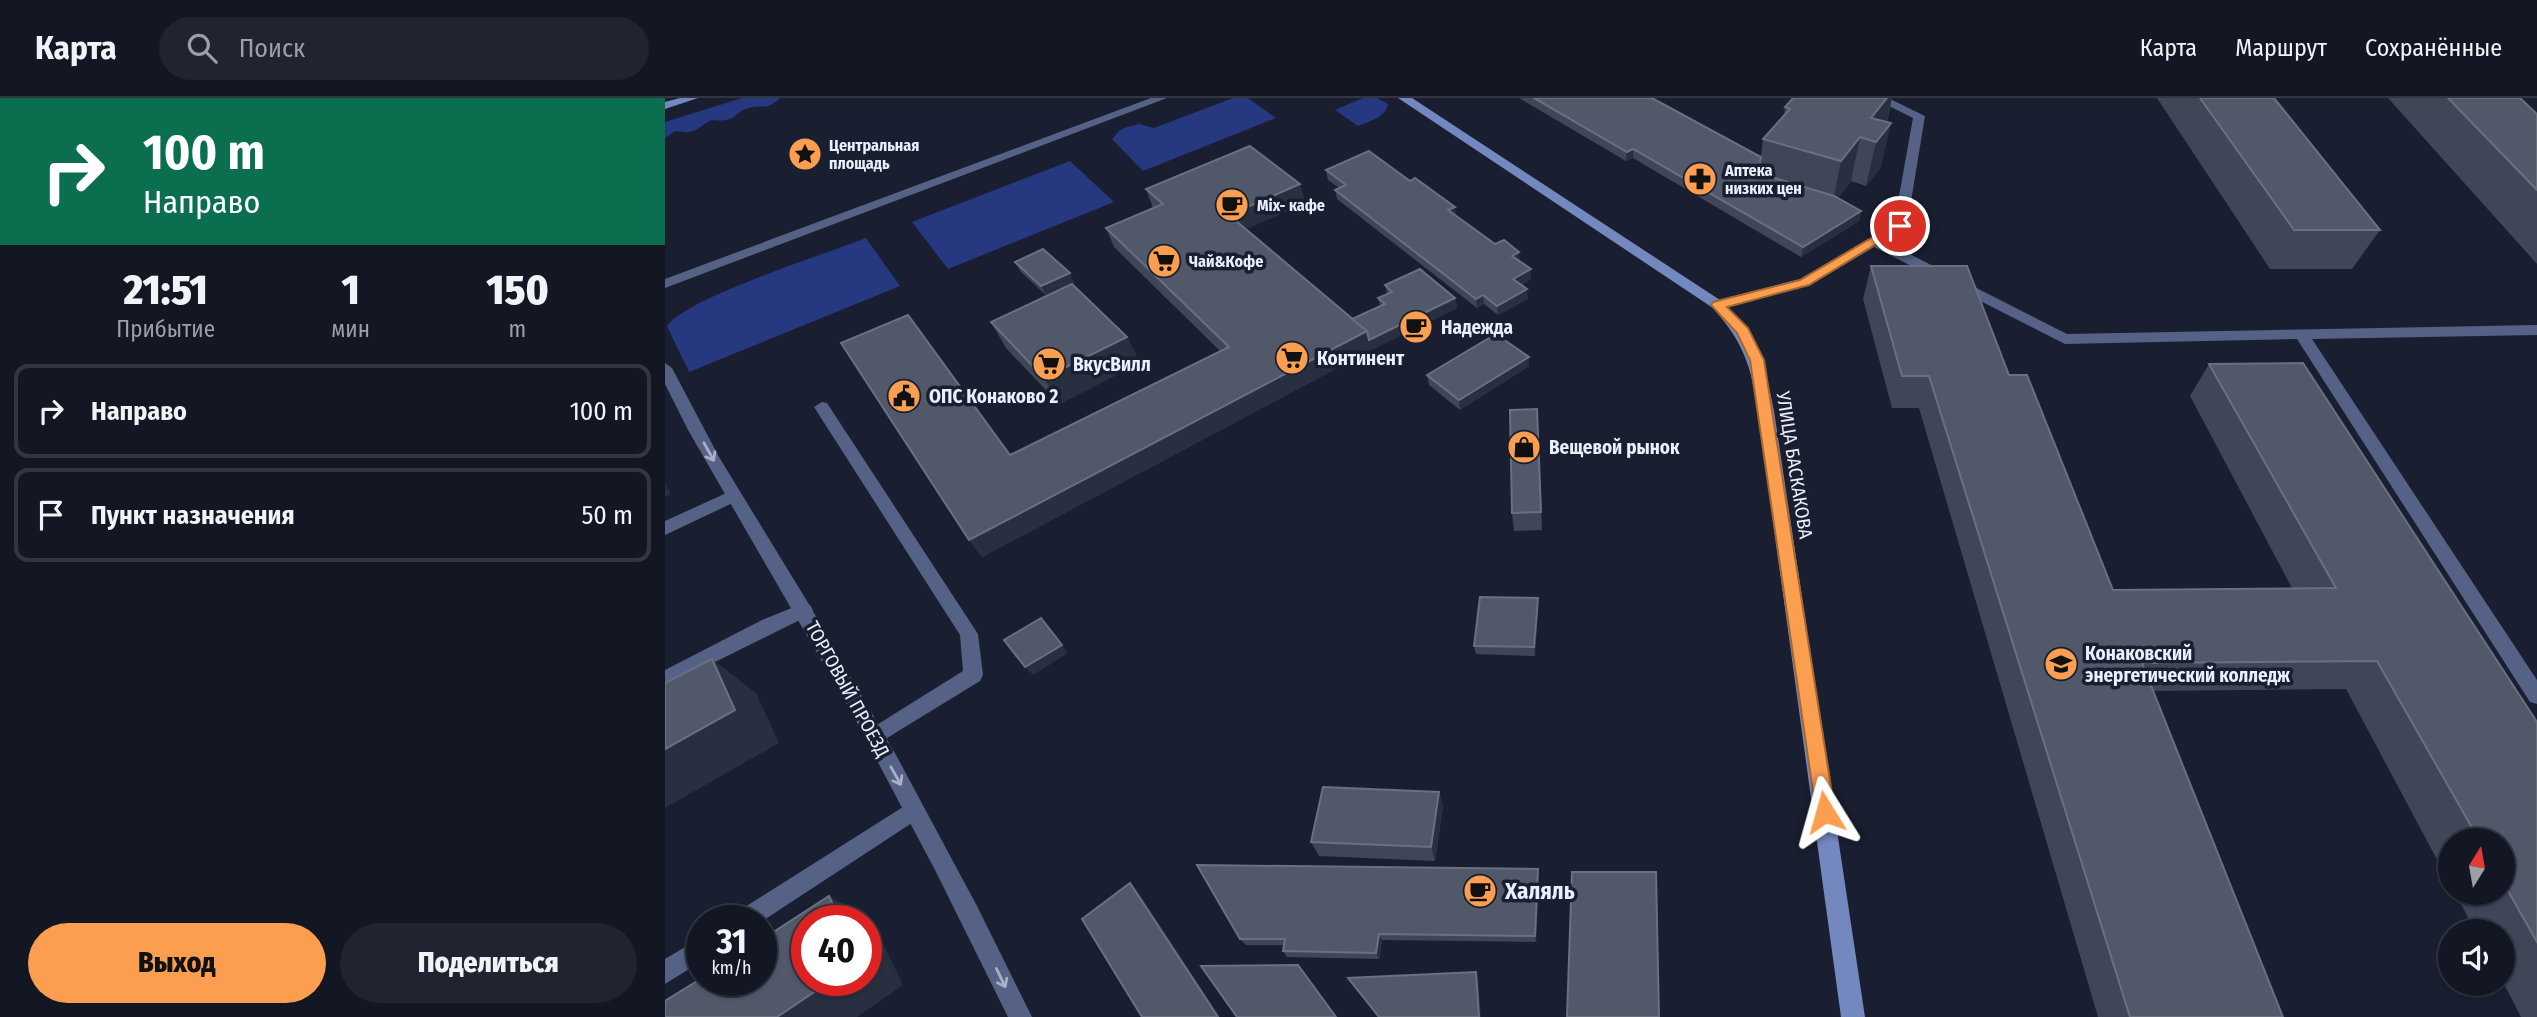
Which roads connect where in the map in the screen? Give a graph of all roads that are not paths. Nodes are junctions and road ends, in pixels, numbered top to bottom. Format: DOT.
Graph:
graph roads {
  1 [pos="692,98"];
  2 [pos="1161,98"];
  3 [pos="1404,98"];
  4 [pos="1879,98"];
  5 [pos="665,106"];
  6 [pos="1875,242"];
  7 [pos="665,284"];
  8 [pos="1718,305"];
  9 [pos="2537,330"];
  10 [pos="2301,334"];
  11 [pos="665,368"];
  12 [pos="822,407"];
  13 [pos="733,496"];
  14 [pos="665,528"];
  15 [pos="804,610"];
  16 [pos="665,679"];
  17 [pos="2537,696"];
  18 [pos="874,737"];
  19 [pos="914,810"];
  20 [pos="768,905"];
  21 [pos="686,958"];
  22 [pos="665,972"];
  23 [pos="1020,1017"];
  24 [pos="1853,1017"];
  1 -- 5 [label="street"];
  2 -- 7 [label="street"];
  3 -- 8 [label="street, УЛИЦА БАСКАКОВА"];
  4 -- 6 [label="street"];
  6 -- 8 [label="street"];
  6 -- 10 [label="street"];
  8 -- 24 [label="street, УЛИЦА БАСКАКОВА"];
  9 -- 10 [label="street"];
  10 -- 17 [label="street"];
  11 -- 13 [label="street, ТОРГОВЫЙ ПРОЕЗД, one-way"];
  12 -- 18 [label="street"];
  13 -- 14 [label="street"];
  13 -- 15 [label="street, ТОРГОВЫЙ ПРОЕЗД"];
  15 -- 16 [label="street"];
  15 -- 18 [label="street, ТОРГОВЫЙ ПРОЕЗД"];
  18 -- 19 [label="street, ТОРГОВЫЙ ПРОЕЗД, one-way"];
  19 -- 20 [label="street"];
  19 -- 23 [label="street, ТОРГОВЫЙ ПРОЕЗД, one-way"];
  21 -- 22 [label="street"];
}
